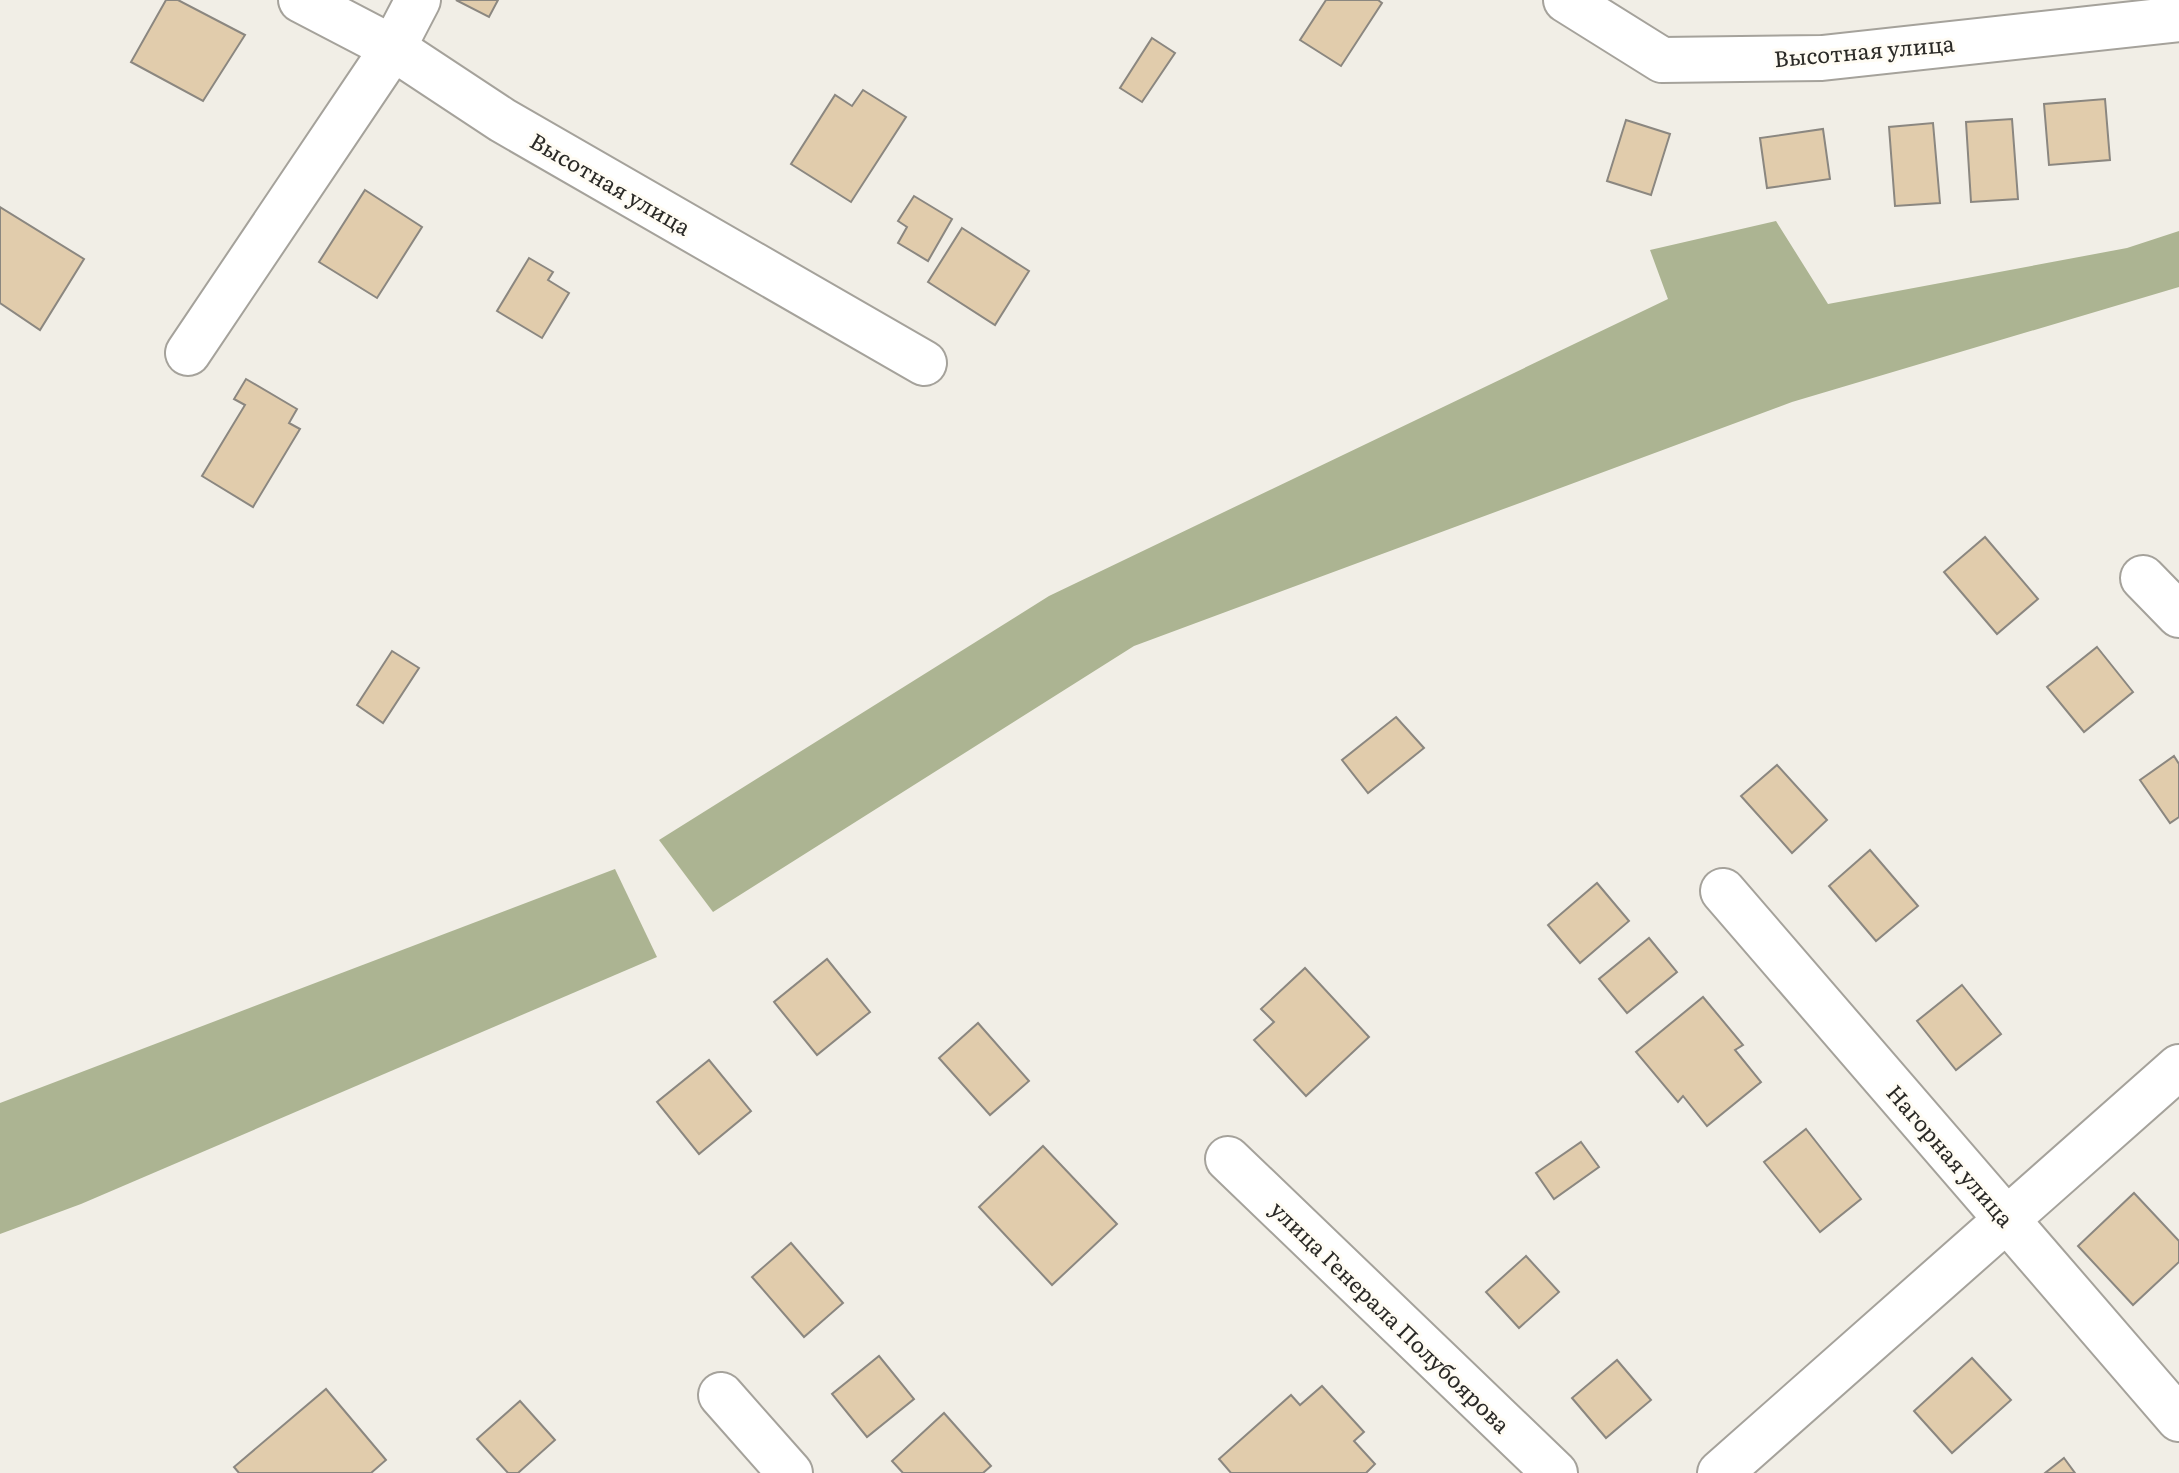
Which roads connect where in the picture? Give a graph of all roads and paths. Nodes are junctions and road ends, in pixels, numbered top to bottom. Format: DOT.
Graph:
graph roads {
  1 [pos="301,0"];
  2 [pos="418,0"];
  3 [pos="1566,0"];
  4 [pos="2179,19"];
  5 [pos="393,48"];
  6 [pos="188,353"];
  7 [pos="924,363"];
  8 [pos="2143,578"];
  9 [pos="2179,615"];
  10 [pos="1723,891"];
  11 [pos="2179,1067"];
  12 [pos="1228,1159"];
  13 [pos="2007,1219"];
  14 [pos="721,1395"];
  15 [pos="2179,1419"];
  16 [pos="790,1473"];
  17 [pos="1555,1473"];
  18 [pos="1720,1473"];
  1 -- 5 [label="street, Высотная улица"];
  2 -- 5 [label="street"];
  3 -- 4 [label="street, Высотная улица"];
  5 -- 6 [label="street"];
  5 -- 7 [label="street, Высотная улица"];
  8 -- 9 [label="street"];
  10 -- 13 [label="street, Нагорная улица"];
  11 -- 13 [label="street"];
  12 -- 17 [label="street, улица Генерала Полубоярова"];
  13 -- 15 [label="street, Нагорная улица"];
  13 -- 18 [label="street"];
  14 -- 16 [label="street"];
}
